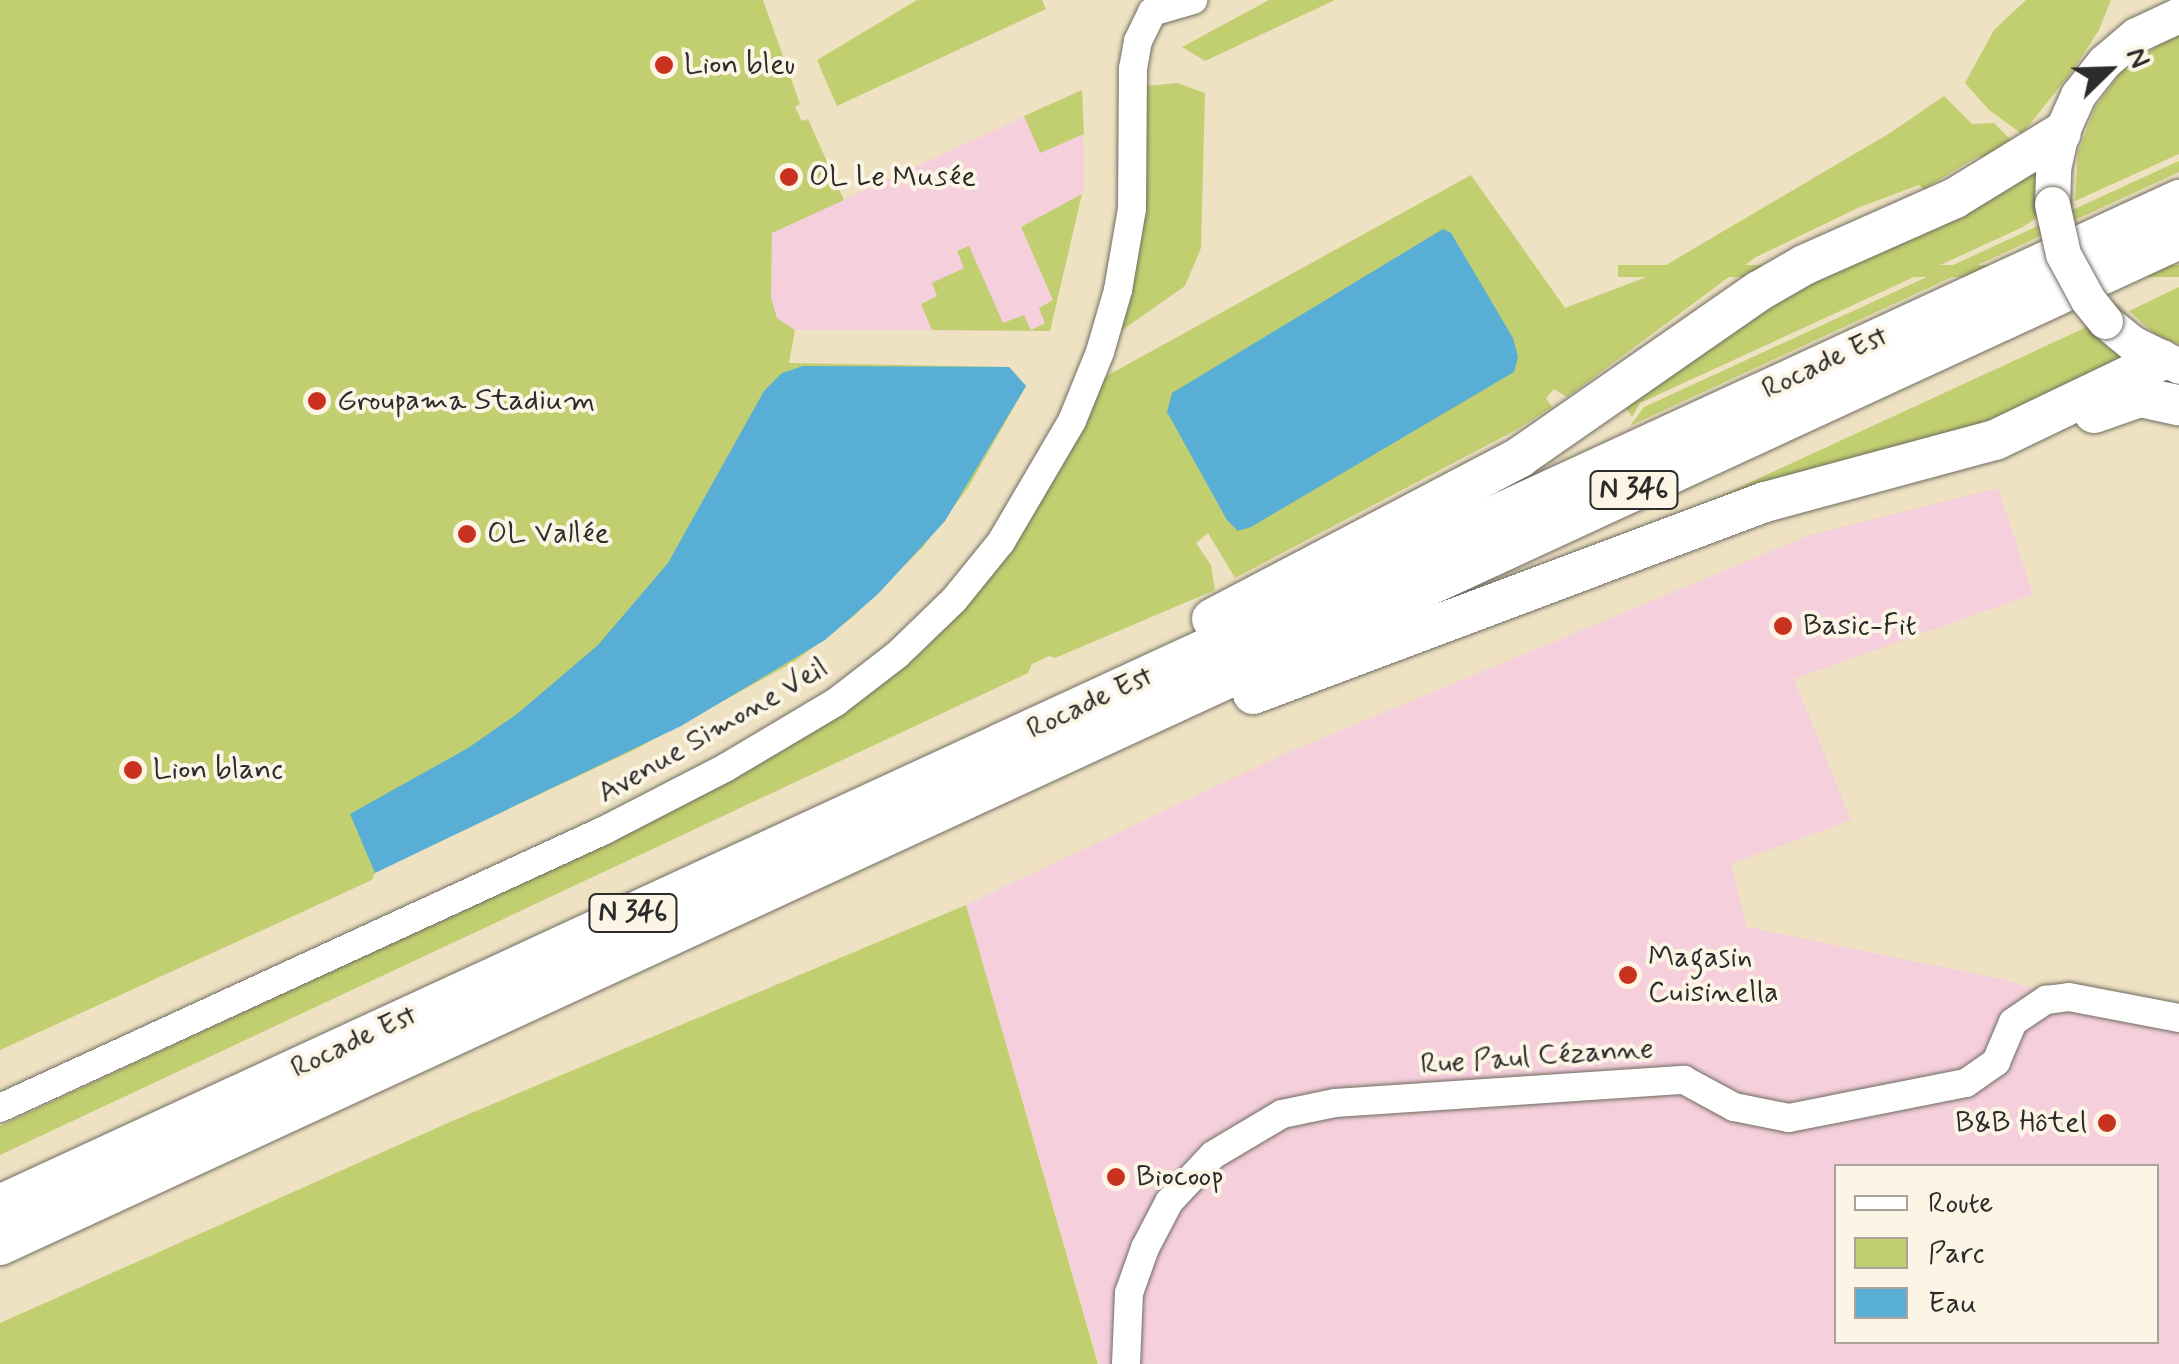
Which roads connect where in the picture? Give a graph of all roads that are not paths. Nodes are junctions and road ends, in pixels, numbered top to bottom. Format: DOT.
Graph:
graph roads {
  1 [pos="1193,0"];
  2 [pos="1148,6"];
  3 [pos="2176,11"];
  4 [pos="2061,133"];
  5 [pos="2179,200"];
  6 [pos="2179,239"];
  7 [pos="2175,373"];
  8 [pos="1133,682"];
  9 [pos="1089,742"];
  10 [pos="2179,1018"];
  11 [pos="0,1108"];
  12 [pos="0,1206"];
  13 [pos="0,1245"];
  14 [pos="1126,1364"];
  1 -- 2 [label="street"];
  2 -- 11 [label="street, Avenue Simone Veil"];
  3 -- 4 [label="main road"];
  4 -- 7 [label="main road, bridge"];
  4 -- 8 [label="highway"];
  5 -- 8 [label="highway, Rocade Est / N 346"];
  6 -- 9 [label="highway, Rocade Est / N 346"];
  7 -- 9 [label="highway"];
  8 -- 12 [label="highway, Rocade Est / N 346"];
  9 -- 13 [label="highway, Rocade Est / N 346"];
  10 -- 14 [label="street, Rue Paul Cézanne"];
}
